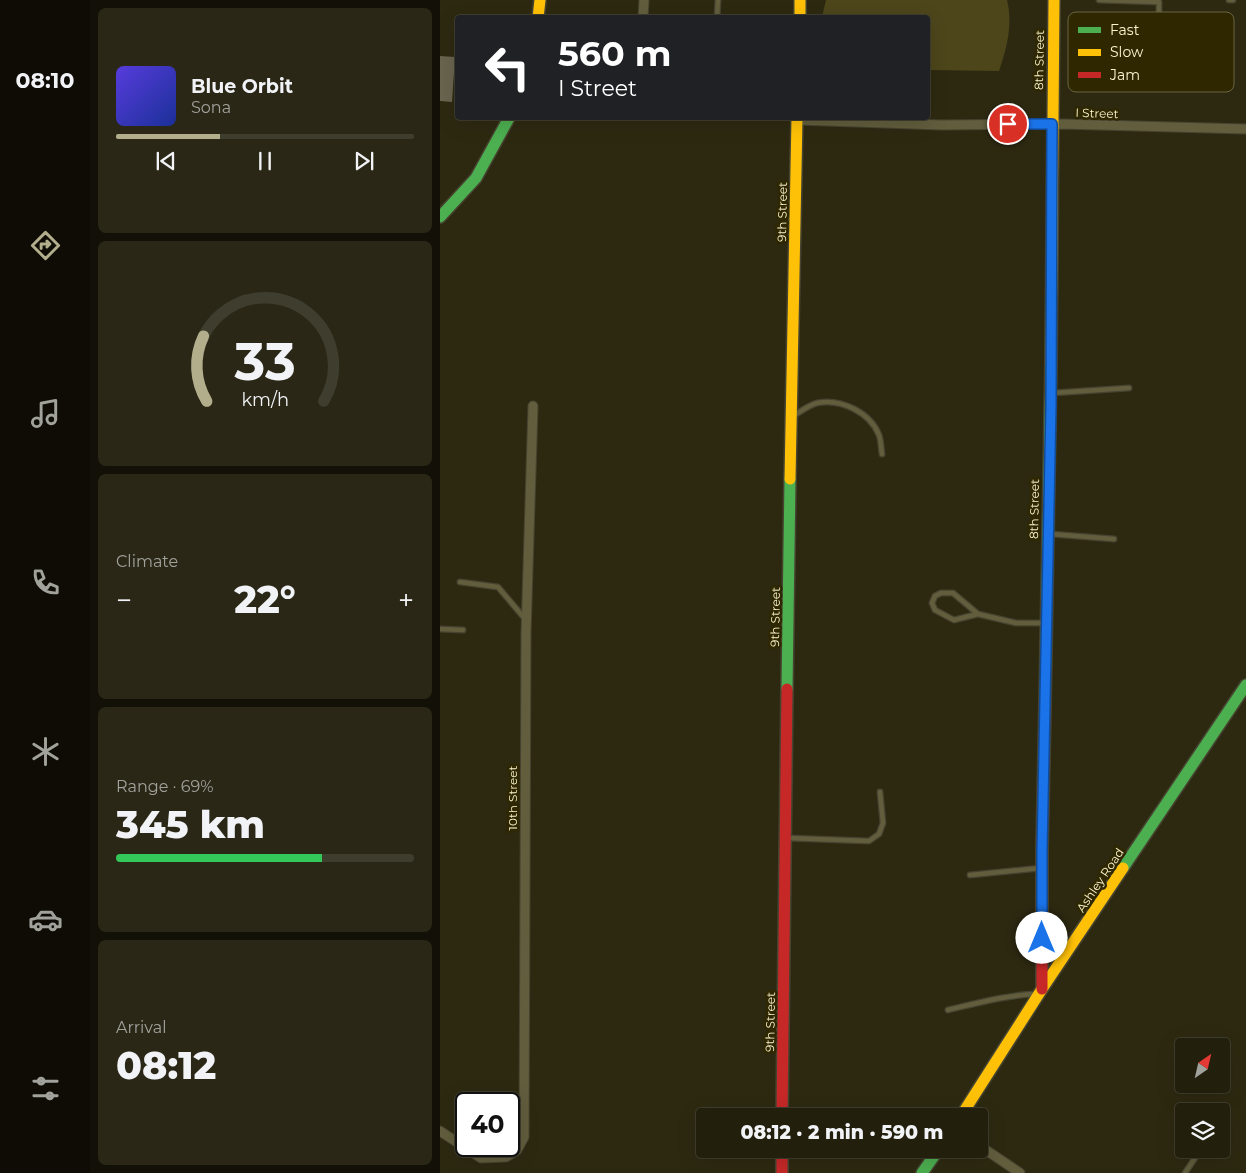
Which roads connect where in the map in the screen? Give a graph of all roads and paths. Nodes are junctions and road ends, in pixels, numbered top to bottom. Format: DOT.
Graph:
graph roads {
  1 [pos="644,0"];
  2 [pos="718,0"];
  3 [pos="800,0"];
  4 [pos="1054,0"];
  5 [pos="1099,0"];
  6 [pos="1229,0"];
  7 [pos="1233,0"];
  8 [pos="1159,12"];
  9 [pos="643,15"];
  10 [pos="717,15"];
  11 [pos="800,15"];
  12 [pos="508,120"];
  13 [pos="797,120"];
  14 [pos="826,120"];
  15 [pos="1052,124"];
  16 [pos="1246,129"];
  17 [pos="440,217"];
  18 [pos="1130,388"];
  19 [pos="1051,393"];
  20 [pos="533,406"];
  21 [pos="792,417"];
  22 [pos="882,454"];
  23 [pos="1047,534"];
  24 [pos="1114,539"];
  25 [pos="460,582"];
  26 [pos="978,614"];
  27 [pos="527,622"];
  28 [pos="1046,622"];
  29 [pos="440,629"];
  30 [pos="464,630"];
  31 [pos="1246,684"];
  32 [pos="880,792"];
  33 [pos="786,838"];
  34 [pos="1042,868"];
  35 [pos="970,875"];
  36 [pos="1041,992"];
  37 [pos="948,1010"];
  38 [pos="782,1108"];
  39 [pos="966,1108"];
  40 [pos="440,1131"];
  41 [pos="988,1151"];
  42 [pos="782,1158"];
  43 [pos="933,1158"];
  44 [pos="1195,1158"];
  45 [pos="782,1173"];
  46 [pos="922,1173"];
  47 [pos="1020,1173"];
  48 [pos="1185,1173"];
  1 -- 9 [label="street"];
  2 -- 10 [label="lane"];
  3 -- 11 [label="street"];
  4 -- 15 [label="street, 8th Street"];
  5 -- 8 [label="lane"];
  6 -- 7 [label="lane"];
  12 -- 17 [label="street"];
  13 -- 21 [label="street, 9th Street"];
  14 -- 15 [label="street, I Street"];
  15 -- 16 [label="street, I Street"];
  15 -- 19 [label="street, 8th Street"];
  18 -- 19 [label="lane"];
  19 -- 23 [label="street, 8th Street"];
  20 -- 27 [label="street, 10th Street"];
  21 -- 22 [label="lane"];
  21 -- 33 [label="street, 9th Street"];
  23 -- 24 [label="lane"];
  23 -- 28 [label="street, 8th Street"];
  25 -- 27 [label="lane"];
  26 -- 26 [label="lane"];
  26 -- 28 [label="lane"];
  27 -- 40 [label="street, 10th Street"];
  28 -- 34 [label="street, 8th Street"];
  29 -- 30 [label="lane"];
  31 -- 36 [label="street, Ashley Road"];
  32 -- 33 [label="lane"];
  33 -- 38 [label="street, 9th Street"];
  34 -- 35 [label="lane"];
  34 -- 36 [label="street, 8th Street"];
  36 -- 37 [label="lane"];
  36 -- 39 [label="street, Ashley Road"];
  41 -- 47 [label="street"];
  42 -- 45 [label="street"];
  43 -- 46 [label="street"];
  44 -- 48 [label="lane"];
}
